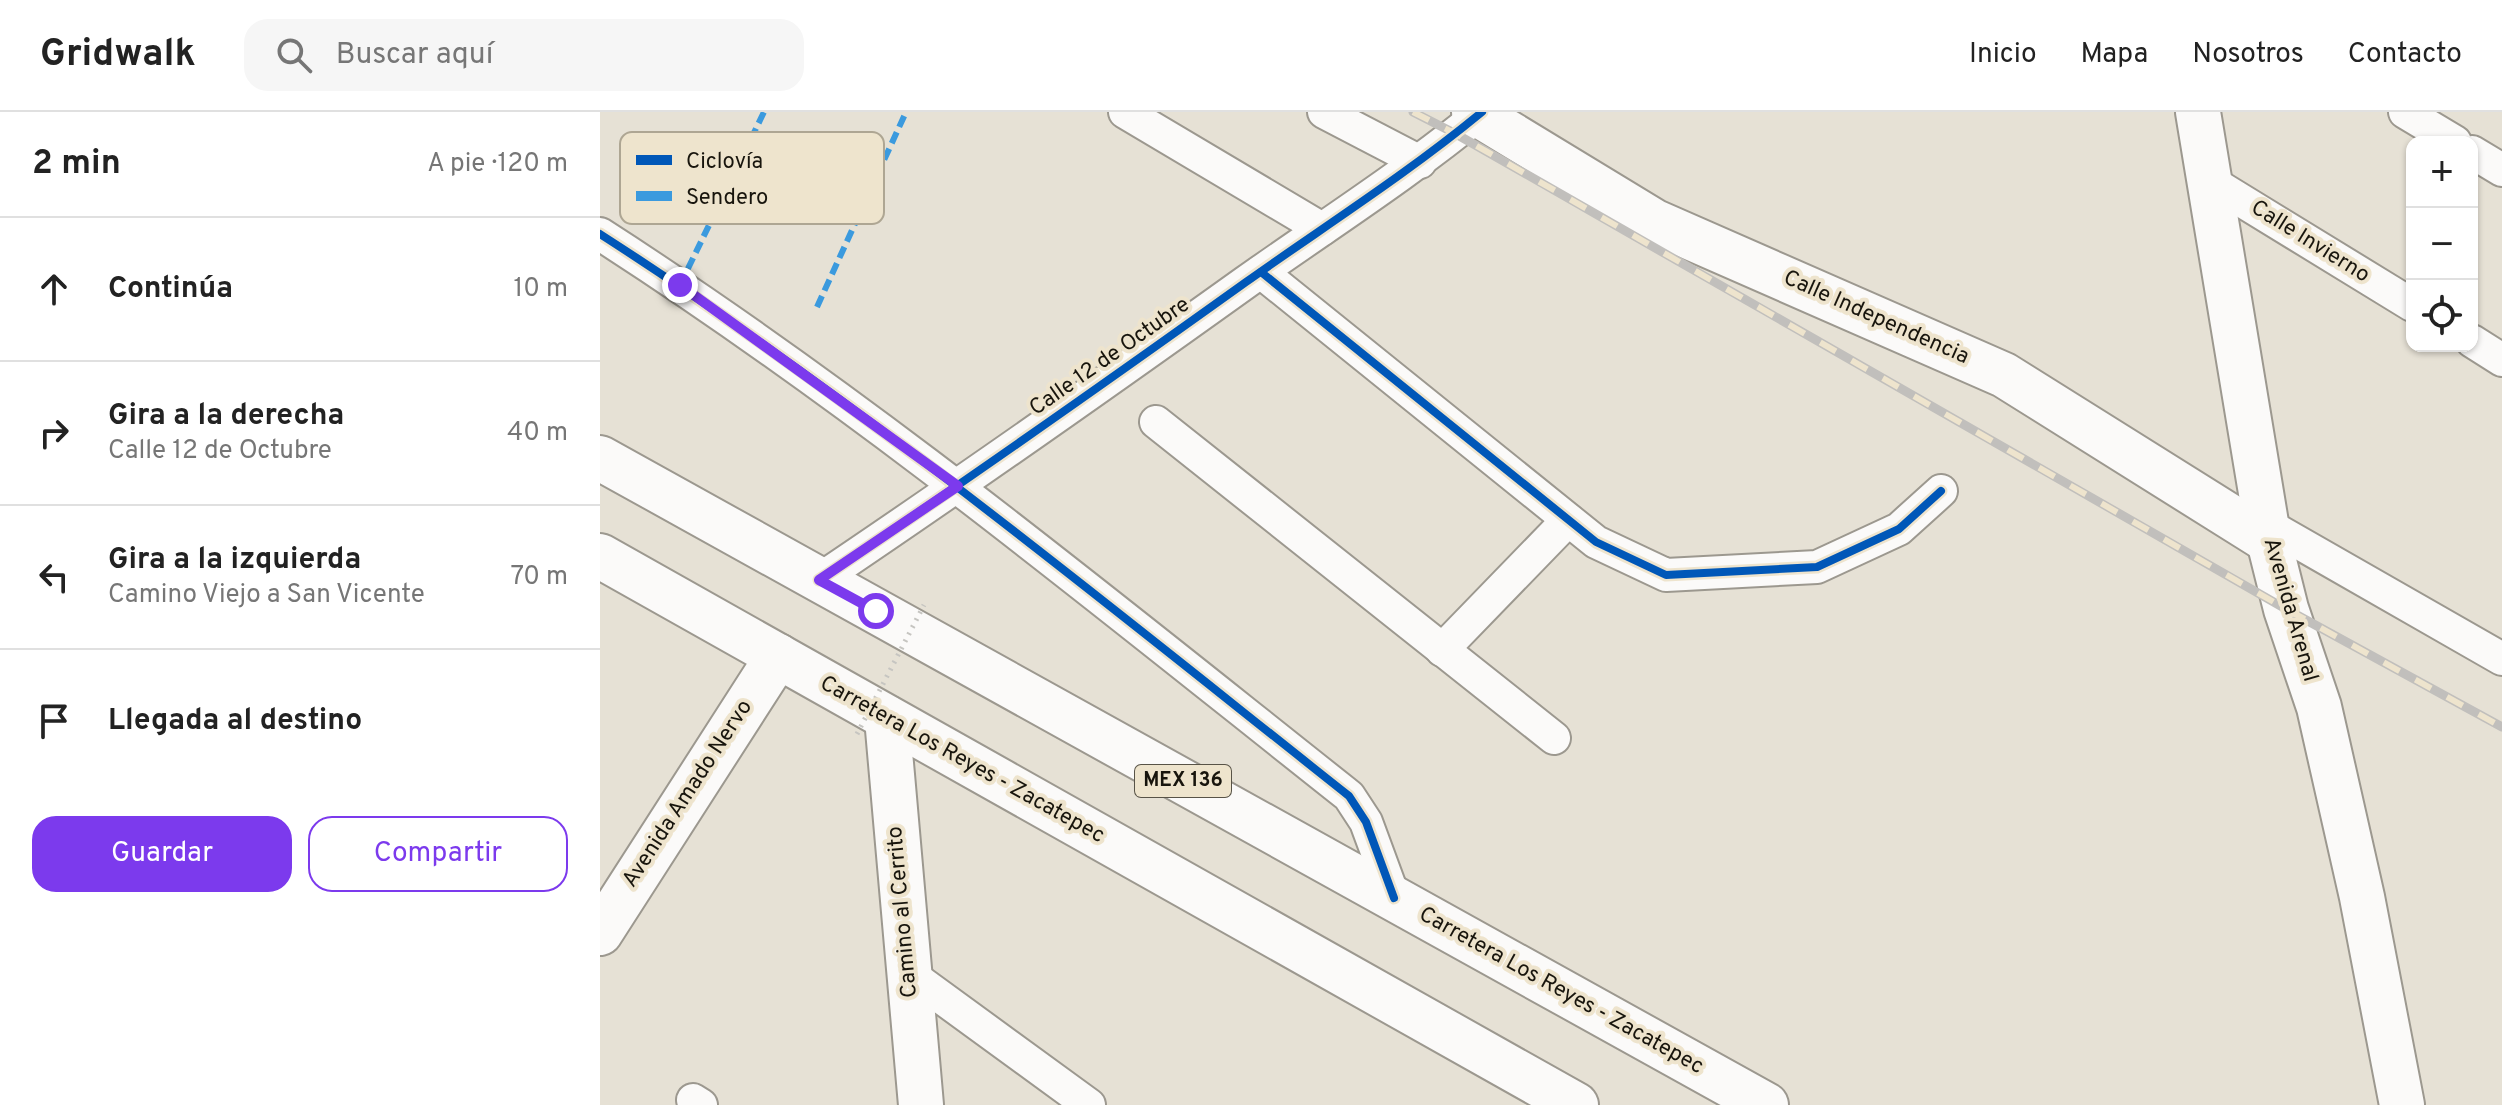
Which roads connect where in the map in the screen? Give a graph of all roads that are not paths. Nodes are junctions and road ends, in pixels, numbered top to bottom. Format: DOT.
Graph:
graph roads {
  1 [pos="1125,112"];
  2 [pos="1324,112"];
  3 [pos="2198,112"];
  4 [pos="2405,112"];
  5 [pos="1478,113"];
  6 [pos="2445,136"];
  7 [pos="2478,156"];
  8 [pos="1420,162"];
  9 [pos="2502,170"];
  10 [pos="2208,180"];
  11 [pos="1322,229"];
  12 [pos="600,234"];
  13 [pos="1261,272"];
  14 [pos="2406,301"];
  15 [pos="2478,345"];
  16 [pos="2502,360"];
  17 [pos="1156,422"];
  18 [pos="600,458"];
  19 [pos="958,486"];
  20 [pos="1941,491"];
  21 [pos="1568,520"];
  22 [pos="2267,533"];
  23 [pos="600,556"];
  24 [pos="819,580"];
  25 [pos="1442,650"];
  26 [pos="778,656"];
  27 [pos="2502,659"];
  28 [pos="872,726"];
  29 [pos="1554,738"];
  30 [pos="1394,898"];
  31 [pos="600,933"];
  32 [pos="908,973"];
  33 [pos="921,1105"];
  34 [pos="1089,1105"];
  35 [pos="1576,1105"];
  36 [pos="1766,1105"];
  37 [pos="2402,1105"];
  1 -- 11 [label="street"];
  2 -- 8 [label="street"];
  3 -- 10 [label="main road, Avenida Arenal"];
  4 -- 6 [label="street"];
  5 -- 8 [label="street, Calle 12 de Octubre"];
  5 -- 22 [label="main road, Calle Independencia"];
  7 -- 9 [label="street"];
  8 -- 11 [label="street, Calle 12 de Octubre"];
  10 -- 14 [label="street, Calle Invierno"];
  10 -- 22 [label="main road, Avenida Arenal"];
  11 -- 13 [label="street, Calle 12 de Octubre"];
  12 -- 19 [label="street"];
  13 -- 19 [label="street, Calle 12 de Octubre"];
  13 -- 21 [label="street"];
  15 -- 16 [label="street"];
  17 -- 25 [label="street"];
  18 -- 24 [label="main road, Carretera Los Reyes - Zacatepec / MEX 136"];
  19 -- 24 [label="street, Calle 12 de Octubre"];
  19 -- 30 [label="street"];
  20 -- 21 [label="street"];
  21 -- 25 [label="street"];
  22 -- 27 [label="street"];
  22 -- 37 [label="main road, Avenida Arenal"];
  23 -- 26 [label="main road, Carretera Los Reyes - Zacatepec"];
  24 -- 30 [label="main road, Carretera Los Reyes - Zacatepec / MEX 136"];
  25 -- 29 [label="street"];
  26 -- 28 [label="main road, Carretera Los Reyes - Zacatepec"];
  26 -- 31 [label="main road, Avenida Amado Nervo"];
  28 -- 32 [label="main road, Camino al Cerrito"];
  28 -- 35 [label="main road, Carretera Los Reyes - Zacatepec"];
  30 -- 36 [label="main road, Carretera Los Reyes - Zacatepec / MEX 136"];
  32 -- 33 [label="main road, Camino al Cerrito"];
  32 -- 34 [label="street"];
}
